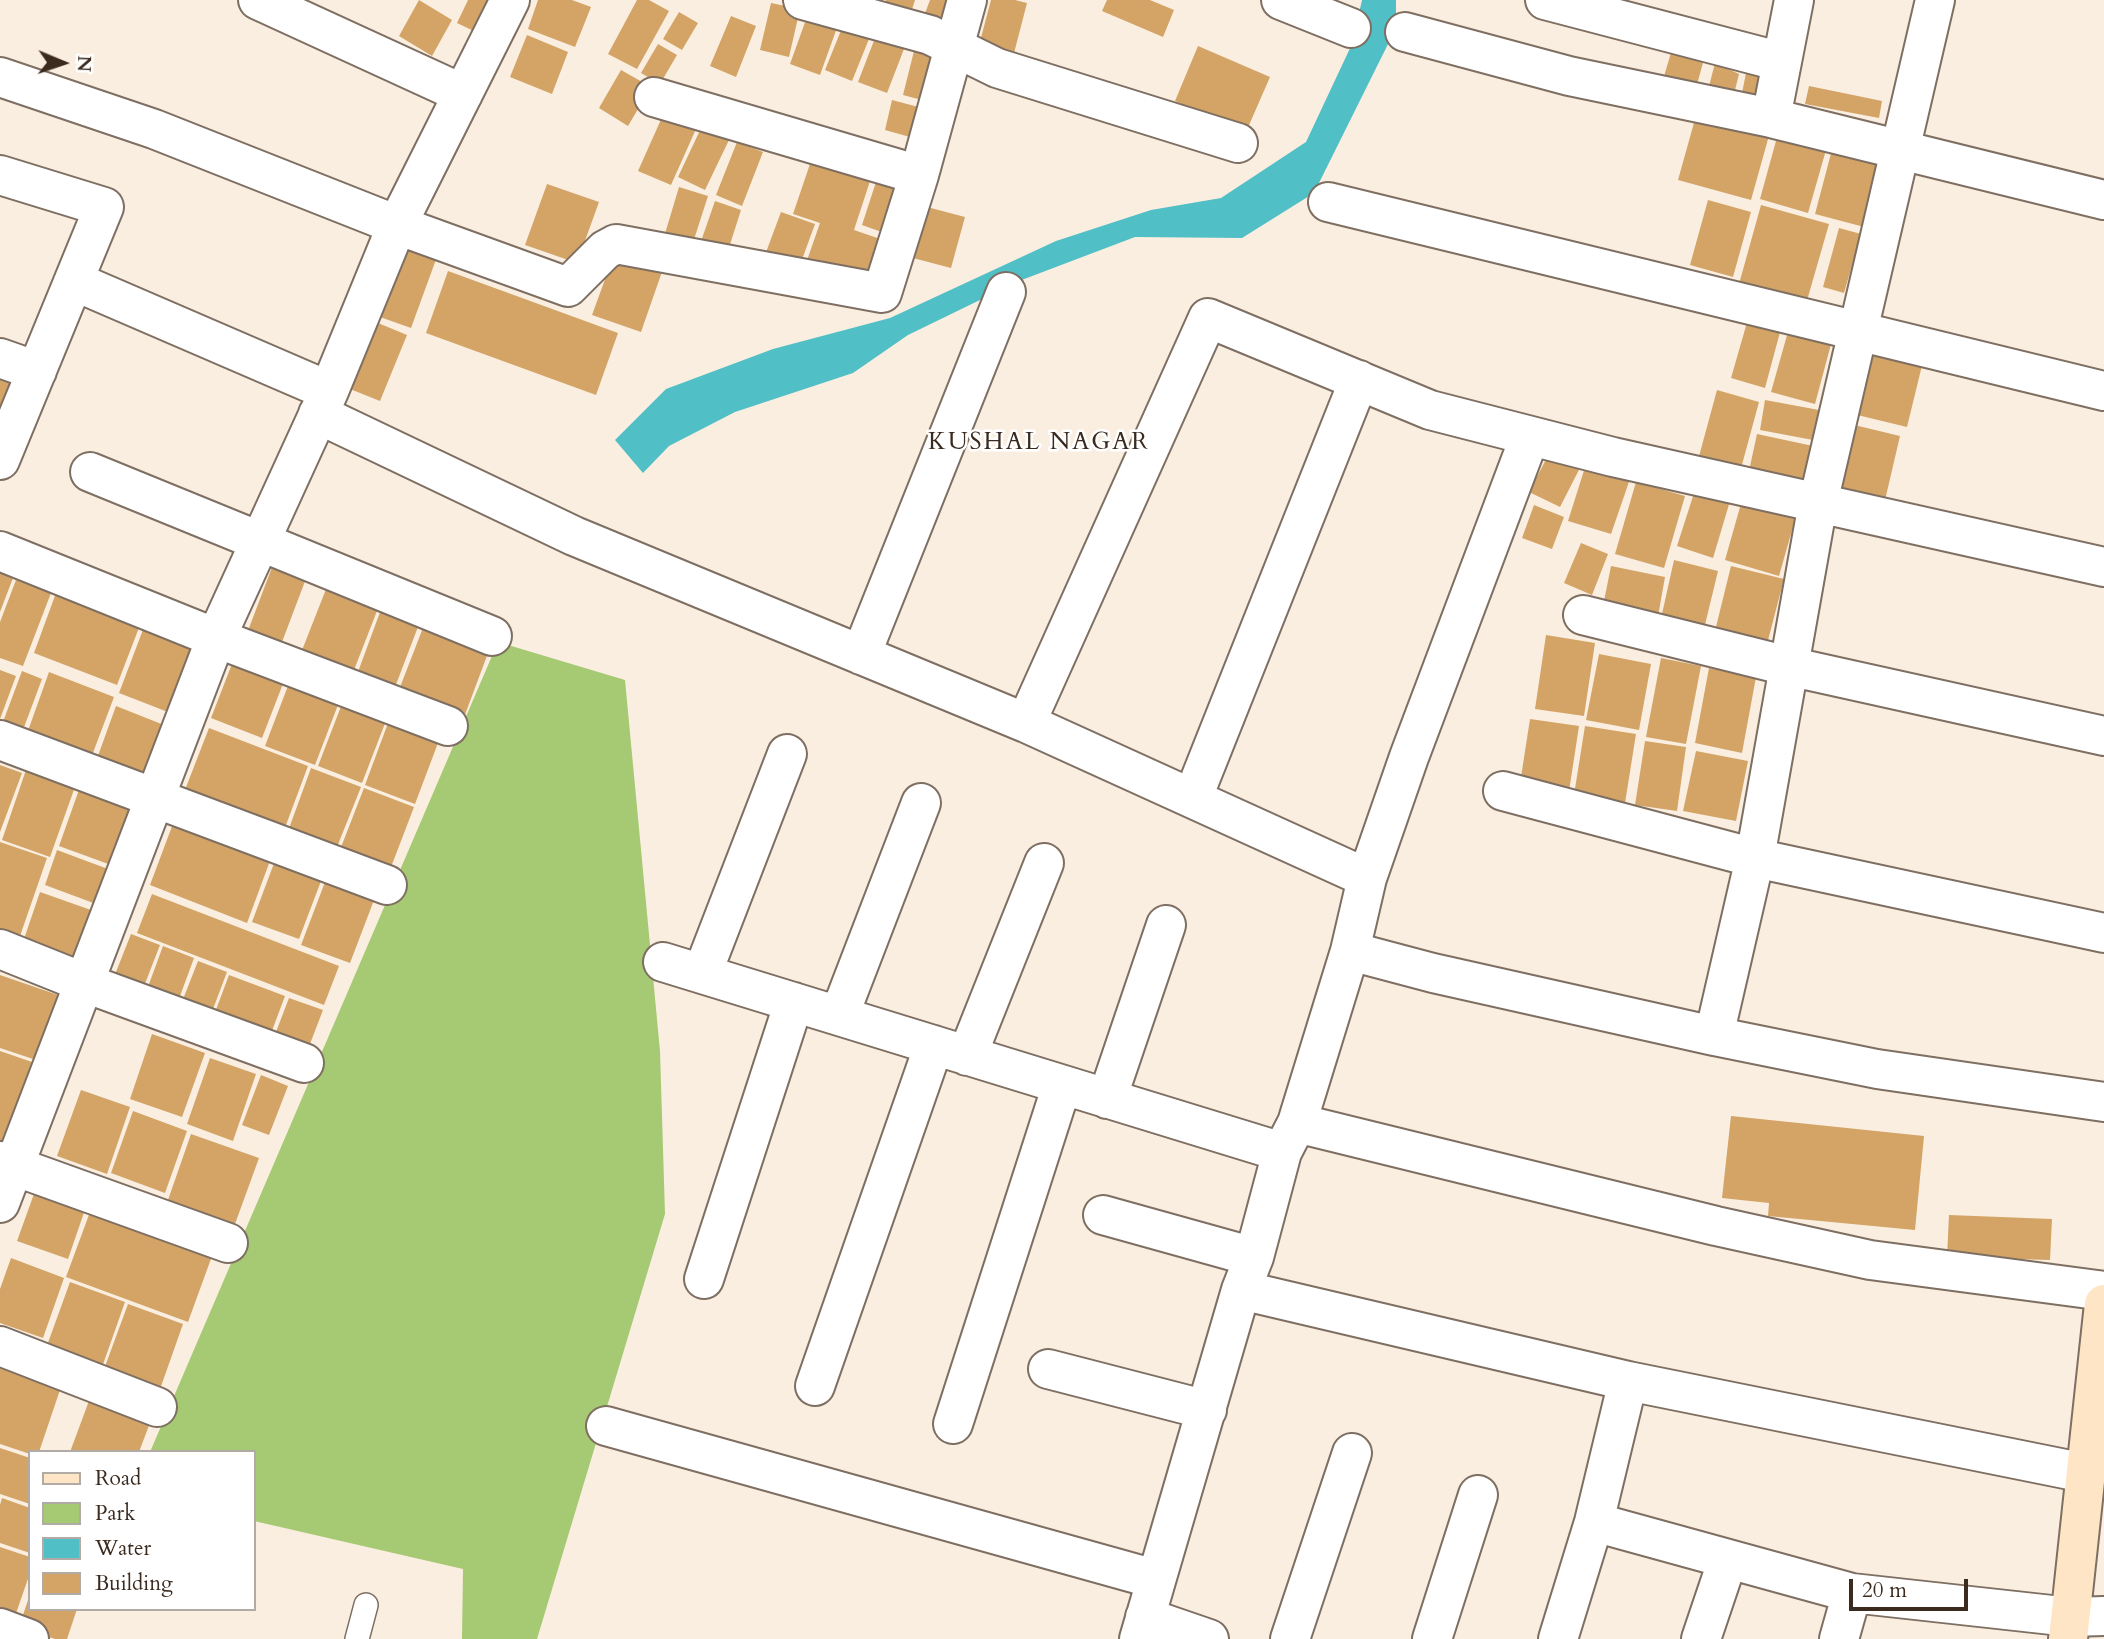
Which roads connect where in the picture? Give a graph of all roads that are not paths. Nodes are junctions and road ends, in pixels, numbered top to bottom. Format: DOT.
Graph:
graph roads {
  1 [pos="258,0"];
  2 [pos="510,0"];
  3 [pos="803,0"];
  4 [pos="967,0"];
  5 [pos="1281,0"];
  6 [pos="1545,0"];
  7 [pos="1794,0"];
  8 [pos="1934,0"];
  9 [pos="1352,28"];
  10 [pos="1405,33"];
  11 [pos="955,48"];
  12 [pos="1782,62"];
  13 [pos="0,77"];
  14 [pos="463,94"];
  15 [pos="654,97"];
  16 [pos="1771,118"];
  17 [pos="1238,143"];
  18 [pos="1900,149"];
  19 [pos="0,175"];
  20 [pos="919,175"];
  21 [pos="2104,200"];
  22 [pos="1328,202"];
  23 [pos="397,225"];
  24 [pos="74,281"];
  25 [pos="1006,292"];
  26 [pos="1857,331"];
  27 [pos="0,358"];
  28 [pos="37,371"];
  29 [pos="1359,380"];
  30 [pos="2104,391"];
  31 [pos="323,403"];
  32 [pos="1530,436"];
  33 [pos="0,460"];
  34 [pos="90,472"];
  35 [pos="1818,503"];
  36 [pos="261,542"];
  37 [pos="0,551"];
  38 [pos="2104,567"];
  39 [pos="1583,615"];
  40 [pos="492,636"];
  41 [pos="216,638"];
  42 [pos="861,655"];
  43 [pos="1788,666"];
  44 [pos="1026,723"];
  45 [pos="448,726"];
  46 [pos="2104,736"];
  47 [pos="0,740"];
  48 [pos="788,754"];
  49 [pos="1503,792"];
  50 [pos="1193,797"];
  51 [pos="155,799"];
  52 [pos="921,803"];
  53 [pos="1755,858"];
  54 [pos="1044,863"];
  55 [pos="1367,877"];
  56 [pos="387,885"];
  57 [pos="1166,925"];
  58 [pos="2104,933"];
  59 [pos="0,949"];
  60 [pos="1350,951"];
  61 [pos="663,962"];
  62 [pos="702,974"];
  63 [pos="85,983"];
  64 [pos="794,1002"];
  65 [pos="839,1016"];
  66 [pos="1714,1036"];
  67 [pos="951,1051"];
  68 [pos="304,1063"];
  69 [pos="1062,1085"];
  70 [pos="1107,1099"];
  71 [pos="2104,1102"];
  72 [pos="1289,1138"];
  73 [pos="7,1164"];
  74 [pos="0,1202"];
  75 [pos="1103,1215"];
  76 [pos="229,1243"];
  77 [pos="1248,1274"];
  78 [pos="704,1279"];
  79 [pos="2104,1291"];
  80 [pos="2104,1304"];
  81 [pos="0,1346"];
  82 [pos="1048,1369"];
  83 [pos="1628,1381"];
  84 [pos="815,1386"];
  85 [pos="157,1407"];
  86 [pos="1207,1410"];
  87 [pos="953,1424"];
  88 [pos="606,1426"];
  89 [pos="1352,1453"];
  90 [pos="2085,1473"];
  91 [pos="1478,1495"];
  92 [pos="1594,1522"];
  93 [pos="1728,1559"];
  94 [pos="1155,1579"];
  95 [pos="1852,1593"];
  96 [pos="366,1605"];
  97 [pos="2081,1624"];
  98 [pos="0,1628"];
  99 [pos="1142,1628"];
  100 [pos="29,1639"];
  101 [pos="357,1639"];
  102 [pos="1209,1639"];
  103 [pos="1290,1639"];
  104 [pos="1432,1639"];
  105 [pos="1558,1639"];
  106 [pos="1701,1639"];
  107 [pos="1839,1639"];
  1 -- 14 [label="street"];
  2 -- 14 [label="street"];
  3 -- 11 [label="street"];
  4 -- 11 [label="street"];
  5 -- 9 [label="street"];
  6 -- 12 [label="street"];
  7 -- 12 [label="street"];
  8 -- 18 [label="street"];
  10 -- 16 [label="street"];
  11 -- 17 [label="street"];
  11 -- 20 [label="street"];
  12 -- 16 [label="street"];
  13 -- 23 [label="street"];
  14 -- 23 [label="street"];
  15 -- 20 [label="street"];
  16 -- 18 [label="street"];
  18 -- 21 [label="street"];
  18 -- 26 [label="street"];
  19 -- 24 [label="street"];
  20 -- 23 [label="street"];
  22 -- 26 [label="street"];
  23 -- 31 [label="street"];
  24 -- 28 [label="street"];
  24 -- 31 [label="street"];
  25 -- 42 [label="street"];
  26 -- 30 [label="street"];
  26 -- 35 [label="street"];
  27 -- 28 [label="street"];
  28 -- 33 [label="street"];
  29 -- 32 [label="street"];
  29 -- 44 [label="street"];
  29 -- 50 [label="street"];
  31 -- 36 [label="street"];
  31 -- 42 [label="street"];
  32 -- 35 [label="street"];
  32 -- 55 [label="street"];
  34 -- 36 [label="street"];
  35 -- 38 [label="street"];
  35 -- 43 [label="street"];
  36 -- 40 [label="street"];
  36 -- 41 [label="street"];
  37 -- 41 [label="street"];
  39 -- 43 [label="street"];
  41 -- 45 [label="street"];
  41 -- 51 [label="street"];
  42 -- 44 [label="street"];
  43 -- 46 [label="street"];
  43 -- 53 [label="street"];
  44 -- 50 [label="street"];
  47 -- 51 [label="street"];
  48 -- 62 [label="street"];
  49 -- 53 [label="street"];
  50 -- 55 [label="street"];
  51 -- 56 [label="street"];
  51 -- 63 [label="street"];
  52 -- 65 [label="street"];
  53 -- 58 [label="street"];
  53 -- 66 [label="street"];
  54 -- 67 [label="street"];
  55 -- 60 [label="street"];
  57 -- 70 [label="street"];
  59 -- 63 [label="street"];
  60 -- 66 [label="street"];
  60 -- 72 [label="street"];
  61 -- 62 [label="street"];
  62 -- 64 [label="street"];
  63 -- 68 [label="street"];
  63 -- 73 [label="street"];
  64 -- 65 [label="street"];
  64 -- 78 [label="street"];
  65 -- 67 [label="street"];
  66 -- 71 [label="street"];
  67 -- 69 [label="street"];
  67 -- 84 [label="street"];
  69 -- 70 [label="street"];
  69 -- 87 [label="street"];
  70 -- 72 [label="street"];
  72 -- 77 [label="street"];
  72 -- 79 [label="street"];
  73 -- 74 [label="street"];
  73 -- 76 [label="street"];
  75 -- 77 [label="street"];
  77 -- 83 [label="street"];
  77 -- 86 [label="street"];
  80 -- 90 [label="street"];
  81 -- 85 [label="street"];
  82 -- 86 [label="street"];
  83 -- 90 [label="street"];
  83 -- 92 [label="street"];
  86 -- 94 [label="street"];
  88 -- 94 [label="street"];
  89 -- 103 [label="street"];
  90 -- 97 [label="street"];
  91 -- 104 [label="street"];
  92 -- 93 [label="street"];
  92 -- 105 [label="street"];
  93 -- 95 [label="street"];
  93 -- 106 [label="street"];
  94 -- 99 [label="street"];
  95 -- 97 [label="street"];
  95 -- 107 [label="street"];
  96 -- 101 [label="lane"];
  98 -- 100 [label="street"];
  99 -- 102 [label="street"];
}
